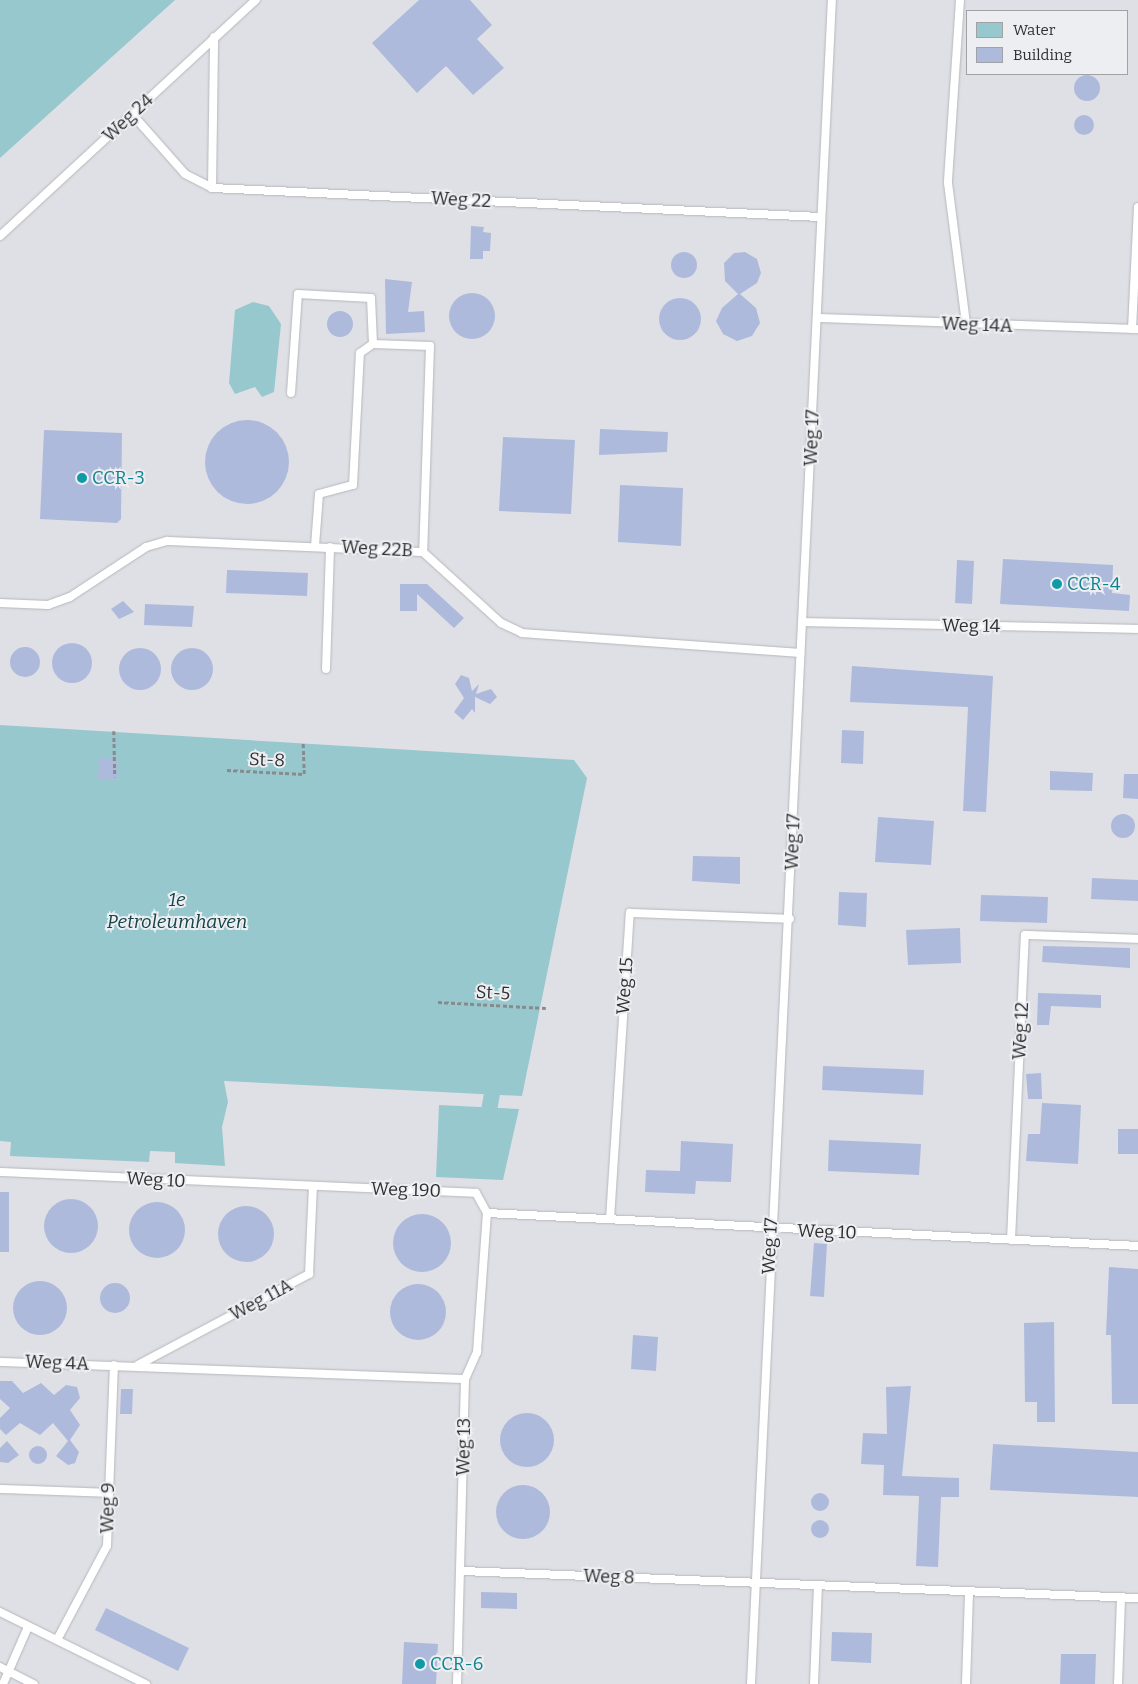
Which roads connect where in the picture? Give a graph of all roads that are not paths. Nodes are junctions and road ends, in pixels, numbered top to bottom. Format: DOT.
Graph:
graph roads {
  1 [pos="256,0"];
  2 [pos="832,0"];
  3 [pos="960,0"];
  4 [pos="214,37"];
  5 [pos="132,114"];
  6 [pos="212,188"];
  7 [pos="1138,207"];
  8 [pos="821,217"];
  9 [pos="0,236"];
  10 [pos="817,318"];
  11 [pos="966,324"];
  12 [pos="1135,329"];
  13 [pos="373,344"];
  14 [pos="291,393"];
  15 [pos="315,546"];
  16 [pos="330,547"];
  17 [pos="423,552"];
  18 [pos="0,603"];
  19 [pos="804,622"];
  20 [pos="1138,629"];
  21 [pos="800,654"];
  22 [pos="326,669"];
  23 [pos="790,919"];
  24 [pos="1138,939"];
  25 [pos="0,1172"];
  26 [pos="313,1187"];
  27 [pos="487,1213"];
  28 [pos="610,1218"];
  29 [pos="771,1230"];
  30 [pos="1011,1240"];
  31 [pos="1138,1246"];
  32 [pos="0,1362"];
  33 [pos="114,1365"];
  34 [pos="137,1366"];
  35 [pos="465,1379"];
  36 [pos="0,1489"];
  37 [pos="108,1493"];
  38 [pos="462,1571"];
  39 [pos="755,1583"];
  40 [pos="818,1586"];
  41 [pos="969,1592"];
  42 [pos="1121,1597"];
  43 [pos="1138,1598"];
  44 [pos="0,1612"];
  45 [pos="28,1627"];
  46 [pos="58,1638"];
  47 [pos="0,1667"];
  48 [pos="9,1672"];
  49 [pos="3,1684"];
  50 [pos="34,1684"];
  51 [pos="146,1684"];
  52 [pos="457,1684"];
  53 [pos="750,1684"];
  54 [pos="814,1684"];
  55 [pos="966,1684"];
  56 [pos="1118,1684"];
  1 -- 4 [label="lane, Weg 24"];
  2 -- 8 [label="lane, Weg 17"];
  3 -- 11 [label="lane"];
  4 -- 5 [label="lane, Weg 24"];
  4 -- 6 [label="lane"];
  5 -- 6 [label="lane, Weg 22"];
  5 -- 9 [label="lane, Weg 24"];
  6 -- 8 [label="lane, Weg 22"];
  7 -- 12 [label="lane"];
  8 -- 10 [label="lane, Weg 17"];
  10 -- 11 [label="lane, Weg 14A"];
  10 -- 19 [label="lane, Weg 17"];
  11 -- 12 [label="lane, Weg 14A"];
  13 -- 14 [label="lane"];
  13 -- 15 [label="lane"];
  13 -- 17 [label="lane"];
  15 -- 16 [label="lane, Weg 22B"];
  15 -- 18 [label="lane, Weg 22B"];
  16 -- 17 [label="lane, Weg 22B"];
  16 -- 22 [label="lane"];
  17 -- 21 [label="lane, Weg 22B"];
  19 -- 20 [label="lane, Weg 14"];
  19 -- 21 [label="lane, Weg 17"];
  21 -- 23 [label="lane, Weg 17"];
  23 -- 28 [label="lane, Weg 15"];
  23 -- 29 [label="lane, Weg 17"];
  24 -- 30 [label="lane, Weg 12"];
  25 -- 26 [label="lane, Weg 10"];
  26 -- 27 [label="lane, Weg 190"];
  26 -- 34 [label="lane, Weg 11A"];
  27 -- 28 [label="lane, Weg 10"];
  27 -- 35 [label="lane, Weg 13"];
  28 -- 29 [label="lane, Weg 10"];
  29 -- 30 [label="lane, Weg 10"];
  29 -- 39 [label="lane, Weg 17"];
  30 -- 31 [label="lane, Weg 10"];
  32 -- 33 [label="lane, Weg 4A"];
  33 -- 34 [label="lane, Weg 4A"];
  33 -- 37 [label="lane, Weg 9"];
  34 -- 35 [label="lane, Weg 4A"];
  35 -- 38 [label="lane, Weg 13"];
  36 -- 37 [label="lane"];
  37 -- 46 [label="lane, Weg 9"];
  38 -- 39 [label="lane, Weg 8"];
  38 -- 52 [label="lane, Weg 13"];
  39 -- 40 [label="lane, Weg 8"];
  39 -- 53 [label="lane, Weg 17"];
  40 -- 41 [label="lane, Weg 8"];
  40 -- 54 [label="lane"];
  41 -- 42 [label="lane, Weg 8"];
  41 -- 55 [label="lane"];
  42 -- 43 [label="lane, Weg 8"];
  42 -- 56 [label="lane"];
  44 -- 45 [label="lane"];
  45 -- 46 [label="lane"];
  45 -- 48 [label="lane"];
  46 -- 51 [label="lane"];
  47 -- 48 [label="lane"];
  48 -- 49 [label="lane"];
  48 -- 50 [label="lane"];
}
